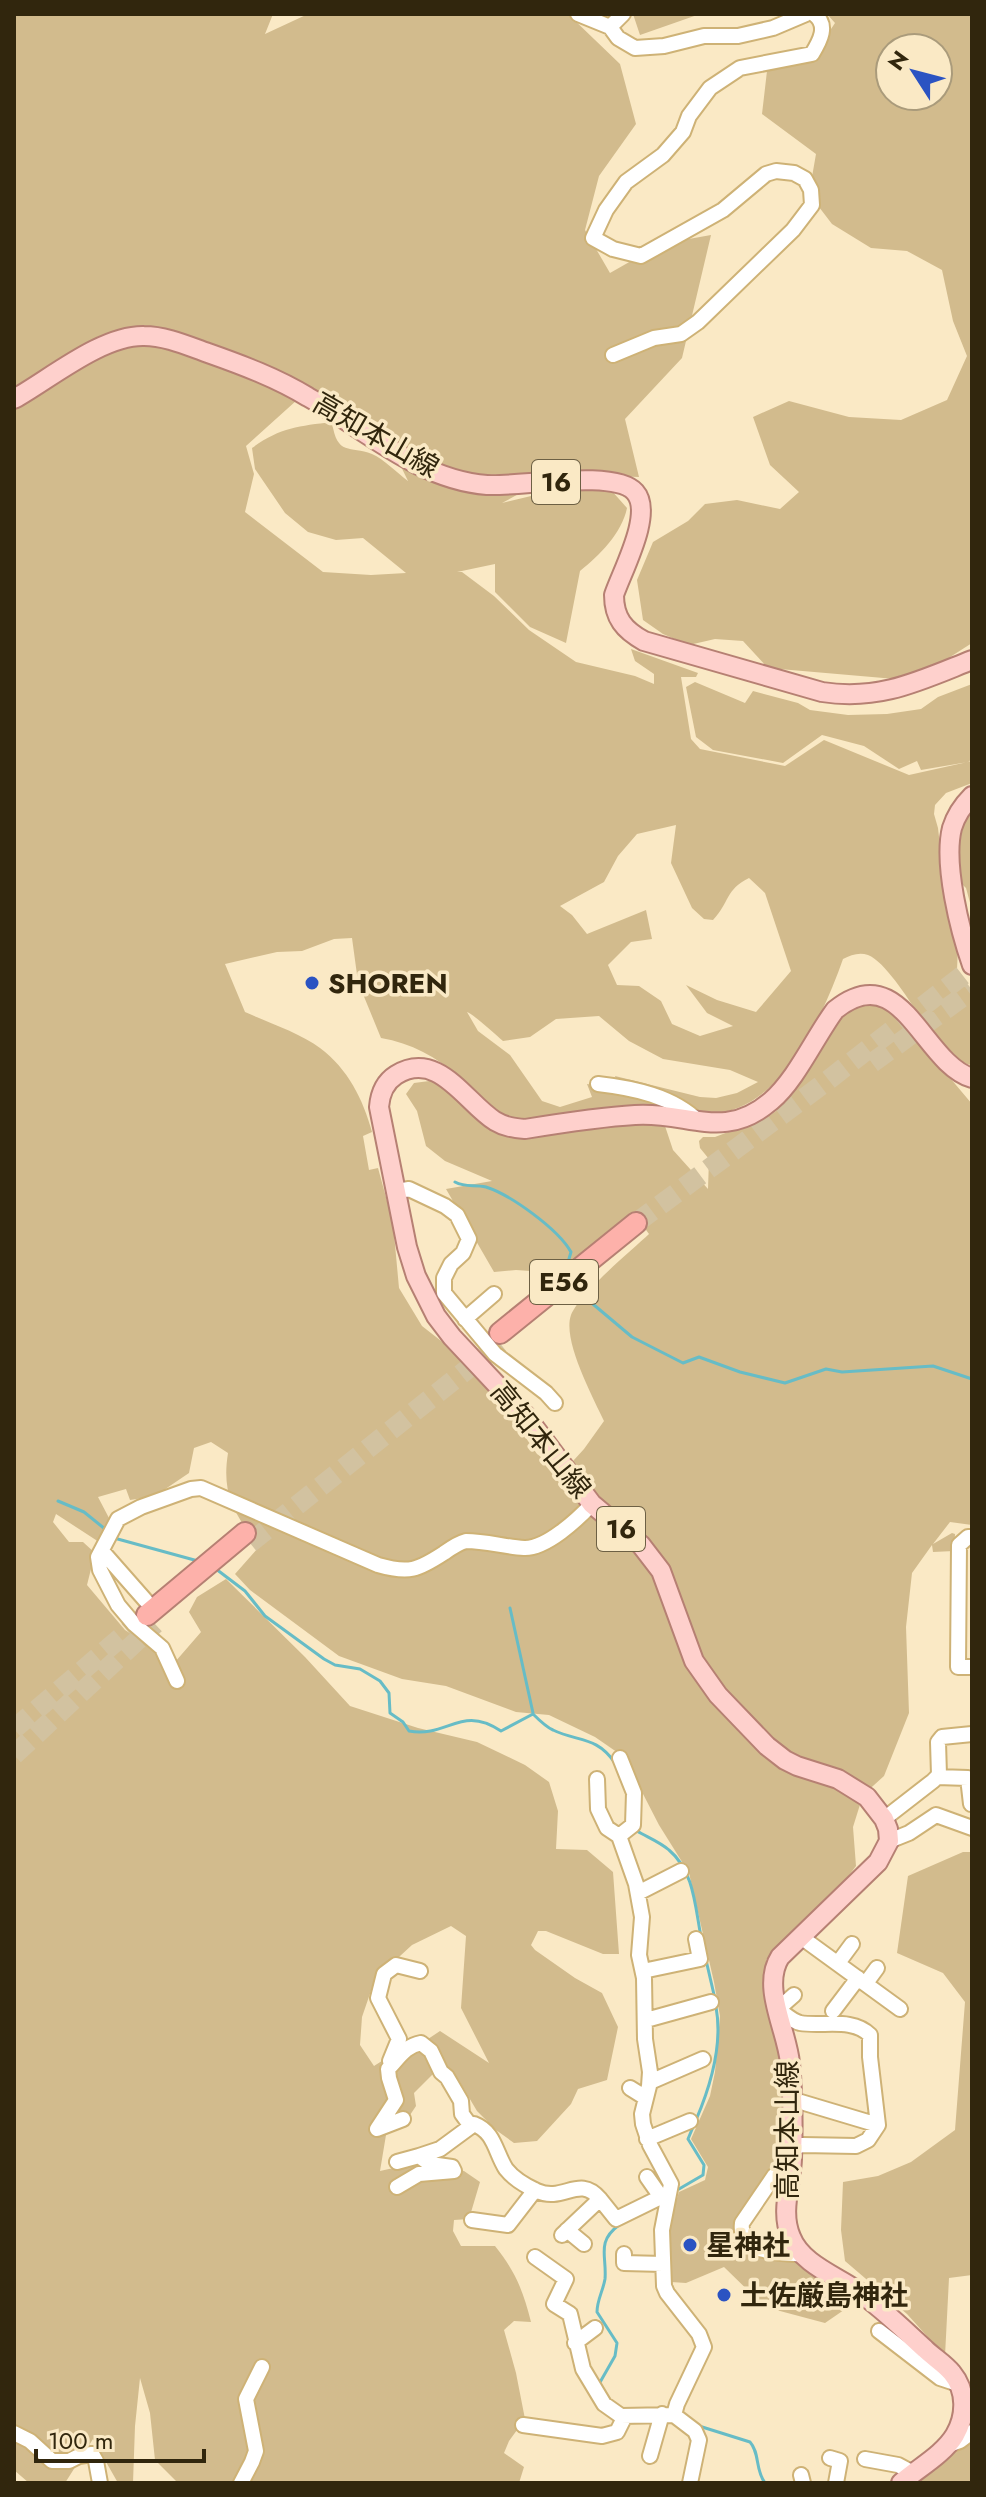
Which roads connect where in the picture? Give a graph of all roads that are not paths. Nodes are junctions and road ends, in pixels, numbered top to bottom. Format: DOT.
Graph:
graph roads {
  1 [pos="578,14"];
  2 [pos="623,14"];
  3 [pos="806,14"];
  4 [pos="814,14"];
  5 [pos="610,27"];
  6 [pos="613,355"];
  7 [pos="14,399"];
  8 [pos="972,660"];
  9 [pos="972,796"];
  10 [pos="972,965"];
  11 [pos="972,1078"];
  12 [pos="598,1084"];
  13 [pos="699,1123"];
  14 [pos="396,1191"];
  15 [pos="631,1234"];
  16 [pos="494,1294"];
  17 [pos="465,1319"];
  18 [pos="507,1333"];
  19 [pos="555,1403"];
  20 [pos="592,1504"];
  21 [pos="972,1537"];
  22 [pos="248,1538"];
  23 [pos="104,1547"];
  24 [pos="149,1613"];
  25 [pos="972,1667"];
  26 [pos="177,1681"];
  27 [pos="972,1734"];
  28 [pos="620,1758"];
  29 [pos="937,1777"];
  30 [pos="597,1779"];
  31 [pos="971,1804"];
  32 [pos="884,1819"];
  33 [pos="972,1828"];
  34 [pos="627,1830"];
  35 [pos="889,1841"];
  36 [pos="681,1871"];
  37 [pos="638,1893"];
  38 [pos="801,1937"];
  39 [pos="696,1939"];
  40 [pos="852,1944"];
  41 [pos="838,1963"];
  42 [pos="877,1968"];
  43 [pos="420,1971"];
  44 [pos="643,1971"];
  45 [pos="862,1981"];
  46 [pos="794,1995"];
  47 [pos="711,2002"];
  48 [pos="778,2009"];
  49 [pos="900,2009"];
  50 [pos="833,2011"];
  51 [pos="646,2020"];
  52 [pos="703,2059"];
  53 [pos="388,2069"];
  54 [pos="650,2082"];
  55 [pos="630,2088"];
  56 [pos="646,2098"];
  57 [pos="791,2099"];
  58 [pos="403,2119"];
  59 [pos="690,2121"];
  60 [pos="470,2125"];
  61 [pos="878,2125"];
  62 [pos="647,2139"];
  63 [pos="419,2156"];
  64 [pos="791,2158"];
  65 [pos="397,2162"];
  66 [pos="647,2177"];
  67 [pos="397,2187"];
  68 [pos="535,2190"];
  69 [pos="665,2195"];
  70 [pos="600,2199"];
  71 [pos="472,2220"];
  72 [pos="584,2244"];
  73 [pos="624,2254"];
  74 [pos="803,2255"];
  75 [pos="535,2257"];
  76 [pos="663,2264"];
  77 [pos="595,2328"];
  78 [pos="879,2331"];
  79 [pos="575,2343"];
  80 [pos="262,2367"];
  81 [pos="961,2379"];
  82 [pos="671,2411"];
  83 [pos="625,2416"];
  84 [pos="523,2425"];
  85 [pos="972,2432"];
  86 [pos="14,2433"];
  87 [pos="948,2445"];
  88 [pos="650,2456"];
  89 [pos="830,2458"];
  90 [pos="865,2459"];
  91 [pos="907,2478"];
  92 [pos="100,2483"];
  93 [pos="241,2483"];
  94 [pos="690,2483"];
  95 [pos="836,2483"];
  1 -- 5 [label="street"];
  2 -- 5 [label="street"];
  3 -- 5 [label="street"];
  4 -- 6 [label="street"];
  7 -- 8 [label="main road, 高知本山線 / 16"];
  9 -- 10 [label="main road"];
  11 -- 13 [label="main road, 高知本山線 / 16"];
  12 -- 13 [label="street"];
  13 -- 14 [label="main road, 高知本山線 / 16"];
  14 -- 17 [label="street"];
  14 -- 20 [label="main road, 高知本山線 / 16"];
  15 -- 18 [label="highway, E56"];
  16 -- 17 [label="street"];
  17 -- 19 [label="street"];
  20 -- 23 [label="street"];
  20 -- 32 [label="main road, 高知本山線 / 16"];
  21 -- 25 [label="street"];
  22 -- 24 [label="highway"];
  23 -- 24 [label="street"];
  23 -- 26 [label="street"];
  27 -- 29 [label="street"];
  28 -- 34 [label="street"];
  29 -- 31 [label="street"];
  29 -- 32 [label="street"];
  30 -- 34 [label="street"];
  32 -- 35 [label="main road"];
  33 -- 35 [label="street"];
  34 -- 37 [label="street"];
  35 -- 38 [label="main road, 高知本山線"];
  36 -- 37 [label="street"];
  37 -- 44 [label="street"];
  38 -- 41 [label="street"];
  38 -- 48 [label="main road, 高知本山線"];
  39 -- 44 [label="street"];
  40 -- 41 [label="street"];
  41 -- 45 [label="street"];
  42 -- 45 [label="street"];
  43 -- 53 [label="street"];
  44 -- 51 [label="street"];
  45 -- 49 [label="street"];
  45 -- 50 [label="street"];
  46 -- 48 [label="street"];
  47 -- 51 [label="street"];
  48 -- 57 [label="main road, 高知本山線"];
  48 -- 61 [label="street"];
  51 -- 54 [label="street"];
  52 -- 54 [label="street"];
  53 -- 58 [label="street"];
  53 -- 60 [label="street"];
  54 -- 56 [label="street"];
  55 -- 56 [label="street"];
  56 -- 62 [label="street"];
  57 -- 61 [label="street"];
  57 -- 64 [label="main road, 高知本山線"];
  59 -- 62 [label="street"];
  60 -- 63 [label="street"];
  60 -- 68 [label="street"];
  61 -- 64 [label="street"];
  62 -- 69 [label="street"];
  63 -- 65 [label="street"];
  63 -- 67 [label="street"];
  64 -- 74 [label="main road, 高知本山線"];
  64 -- 74 [label="street"];
  66 -- 69 [label="street"];
  68 -- 70 [label="street"];
  68 -- 71 [label="street"];
  69 -- 70 [label="street"];
  69 -- 76 [label="street"];
  70 -- 72 [label="street"];
  73 -- 76 [label="street"];
  74 -- 81 [label="main road"];
  75 -- 79 [label="street"];
  76 -- 82 [label="street"];
  77 -- 79 [label="street"];
  78 -- 81 [label="street"];
  79 -- 83 [label="street"];
  80 -- 93 [label="street"];
  81 -- 87 [label="main road"];
  82 -- 83 [label="street"];
  82 -- 88 [label="street"];
  82 -- 94 [label="street"];
  83 -- 84 [label="street"];
  85 -- 87 [label="street"];
  86 -- 92 [label="street"];
  87 -- 91 [label="main road"];
  89 -- 95 [label="street"];
  90 -- 91 [label="street"];
}
